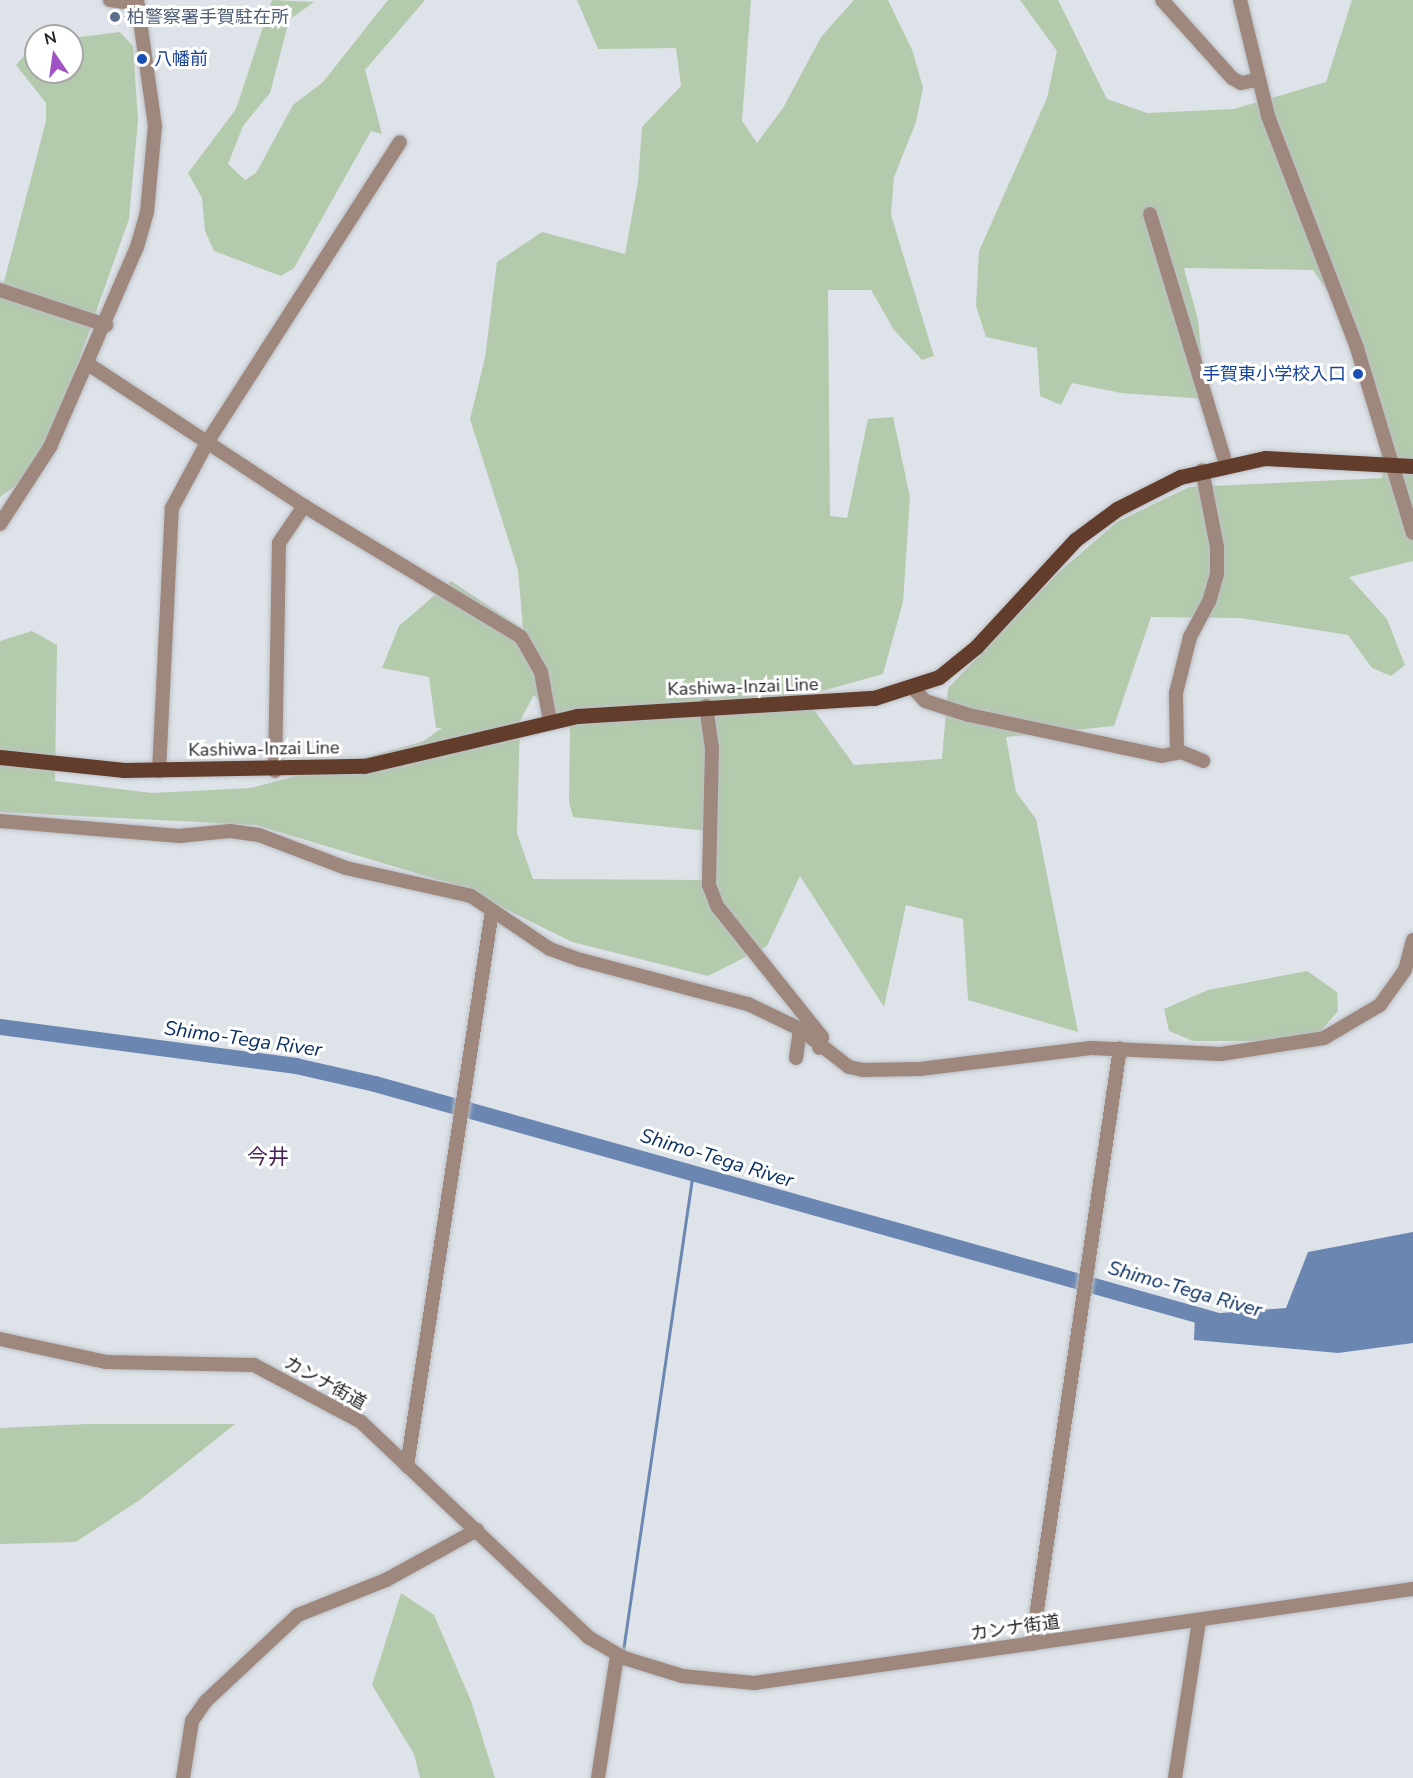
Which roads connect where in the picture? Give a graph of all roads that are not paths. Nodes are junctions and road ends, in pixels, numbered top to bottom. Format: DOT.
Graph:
graph roads {
  1 [pos="110,0"];
  2 [pos="1162,0"];
  3 [pos="1240,0"];
  4 [pos="137,2"];
  5 [pos="1256,80"];
  6 [pos="400,142"];
  7 [pos="1150,214"];
  8 [pos="0,290"];
  9 [pos="106,325"];
  10 [pos="88,364"];
  11 [pos="208,441"];
  12 [pos="1226,464"];
  13 [pos="1392,465"];
  14 [pos="1413,466"];
  15 [pos="1202,470"];
  16 [pos="304,506"];
  17 [pos="0,524"];
  18 [pos="1413,533"];
  19 [pos="914,689"];
  20 [pos="706,706"];
  21 [pos="550,721"];
  22 [pos="1177,753"];
  23 [pos="0,758"];
  24 [pos="1203,762"];
  25 [pos="159,771"];
  26 [pos="275,771"];
  27 [pos="0,821"];
  28 [pos="492,911"];
  29 [pos="1413,940"];
  30 [pos="800,1029"];
  31 [pos="819,1048"];
  32 [pos="1120,1048"];
  33 [pos="796,1058"];
  34 [pos="0,1339"];
  35 [pos="407,1466"];
  36 [pos="477,1530"];
  37 [pos="1413,1590"];
  38 [pos="1198,1621"];
  39 [pos="1032,1644"];
  40 [pos="620,1656"];
  41 [pos="183,1778"];
  42 [pos="598,1778"];
  43 [pos="1176,1778"];
  1 -- 4 [label="street"];
  2 -- 5 [label="street"];
  3 -- 5 [label="street"];
  4 -- 9 [label="street"];
  5 -- 13 [label="street"];
  6 -- 11 [label="street"];
  7 -- 12 [label="street"];
  8 -- 9 [label="street"];
  9 -- 10 [label="street"];
  10 -- 11 [label="street"];
  10 -- 17 [label="street"];
  11 -- 16 [label="street"];
  11 -- 25 [label="street"];
  12 -- 13 [label="main road, Kashiwa-Inzai Line"];
  12 -- 15 [label="main road, Kashiwa-Inzai Line"];
  13 -- 14 [label="main road, Kashiwa-Inzai Line"];
  13 -- 18 [label="street"];
  15 -- 19 [label="main road, Kashiwa-Inzai Line"];
  15 -- 22 [label="street"];
  16 -- 21 [label="street"];
  16 -- 26 [label="street"];
  19 -- 20 [label="main road, Kashiwa-Inzai Line"];
  19 -- 22 [label="street"];
  20 -- 21 [label="main road, Kashiwa-Inzai Line"];
  20 -- 31 [label="street"];
  21 -- 26 [label="main road, Kashiwa-Inzai Line"];
  22 -- 24 [label="street"];
  23 -- 25 [label="main road, Kashiwa-Inzai Line"];
  25 -- 26 [label="main road, Kashiwa-Inzai Line"];
  27 -- 28 [label="street"];
  28 -- 30 [label="street"];
  28 -- 35 [label="street"];
  29 -- 32 [label="street"];
  30 -- 31 [label="street"];
  30 -- 33 [label="street"];
  31 -- 32 [label="street"];
  32 -- 39 [label="street"];
  34 -- 35 [label="street, カンナ街道"];
  35 -- 36 [label="street, カンナ街道"];
  36 -- 40 [label="street, カンナ街道"];
  36 -- 41 [label="street"];
  37 -- 38 [label="street, カンナ街道"];
  38 -- 39 [label="street, カンナ街道"];
  38 -- 43 [label="street"];
  39 -- 40 [label="street, カンナ街道"];
  40 -- 42 [label="street"];
}
